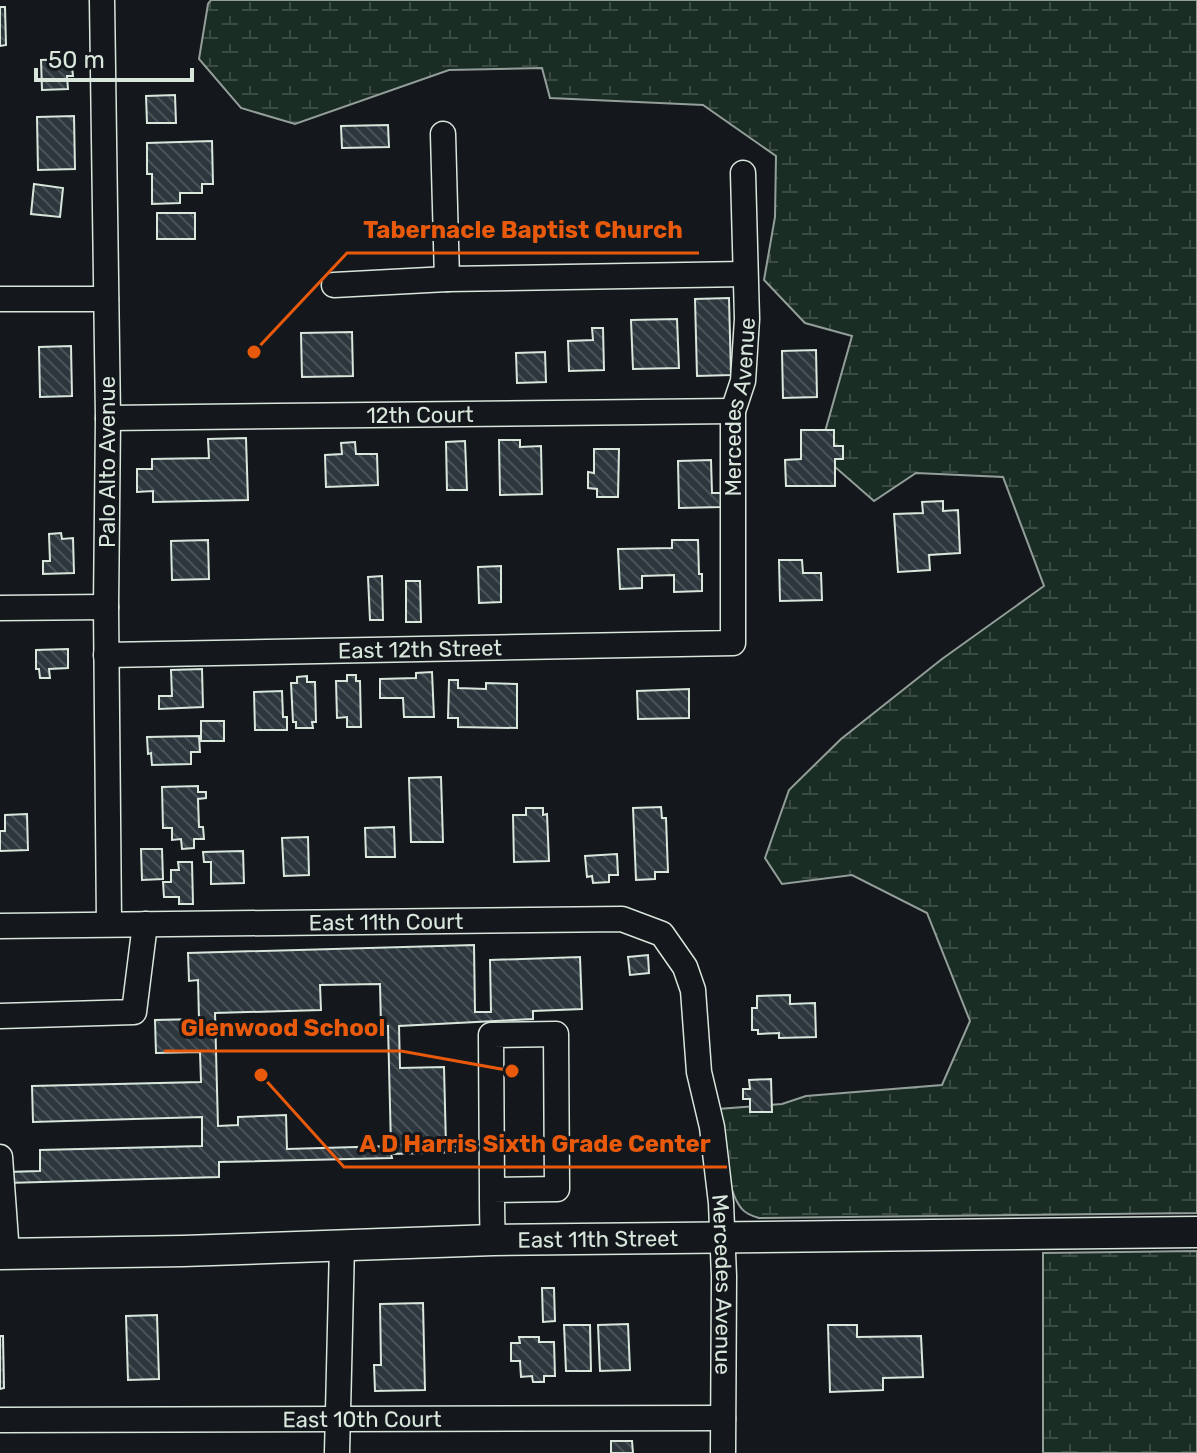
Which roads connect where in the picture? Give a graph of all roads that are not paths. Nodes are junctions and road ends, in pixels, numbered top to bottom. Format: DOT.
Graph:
graph roads {
  1 [pos="102,0"];
  2 [pos="443,134"];
  3 [pos="743,173"];
  4 [pos="745,274"];
  5 [pos="447,279"];
  6 [pos="334,285"];
  7 [pos="0,299"];
  8 [pos="106,299"];
  9 [pos="733,411"];
  10 [pos="108,418"];
  11 [pos="106,607"];
  12 [pos="0,608"];
  13 [pos="733,643"];
  14 [pos="106,655"];
  15 [pos="109,924"];
  16 [pos="145,924"];
  17 [pos="0,926"];
  18 [pos="662,934"];
  19 [pos="0,1016"];
  20 [pos="0,1157"];
  21 [pos="492,1190"];
  22 [pos="1197,1232"];
  23 [pos="723,1237"];
  24 [pos="493,1240"];
  25 [pos="342,1245"];
  26 [pos="3,1254"];
  27 [pos="337,1418"];
  28 [pos="723,1418"];
  29 [pos="0,1420"];
  30 [pos="337,1453"];
  31 [pos="723,1453"];
  1 -- 8 [label="street, Palo Alto Avenue"];
  2 -- 5 [label="street"];
  3 -- 4 [label="street, Mercedes Avenue"];
  4 -- 5 [label="street"];
  4 -- 9 [label="street, Mercedes Avenue"];
  5 -- 6 [label="street"];
  7 -- 8 [label="street"];
  8 -- 10 [label="street, Palo Alto Avenue"];
  9 -- 10 [label="street, 12th Court"];
  9 -- 13 [label="street, Mercedes Avenue"];
  10 -- 11 [label="street, Palo Alto Avenue"];
  11 -- 12 [label="street"];
  11 -- 14 [label="street, Palo Alto Avenue"];
  13 -- 14 [label="street, East 12th Street"];
  14 -- 15 [label="street, Palo Alto Avenue"];
  15 -- 16 [label="street, East 11th Court"];
  15 -- 17 [label="street, East 11th Court"];
  16 -- 18 [label="street, East 11th Court"];
  16 -- 19 [label="street"];
  18 -- 23 [label="street, Mercedes Avenue"];
  20 -- 26 [label="street"];
  21 -- 21 [label="street"];
  21 -- 24 [label="street"];
  22 -- 23 [label="main road, East 11th Street"];
  23 -- 24 [label="main road, East 11th Street"];
  23 -- 28 [label="street, Mercedes Avenue"];
  24 -- 25 [label="main road, East 11th Street"];
  25 -- 26 [label="main road, East 11th Street"];
  25 -- 27 [label="street"];
  27 -- 28 [label="street, East 10th Court"];
  27 -- 29 [label="street, East 10th Court"];
  27 -- 30 [label="street"];
  28 -- 31 [label="street, Mercedes Avenue"];
}
